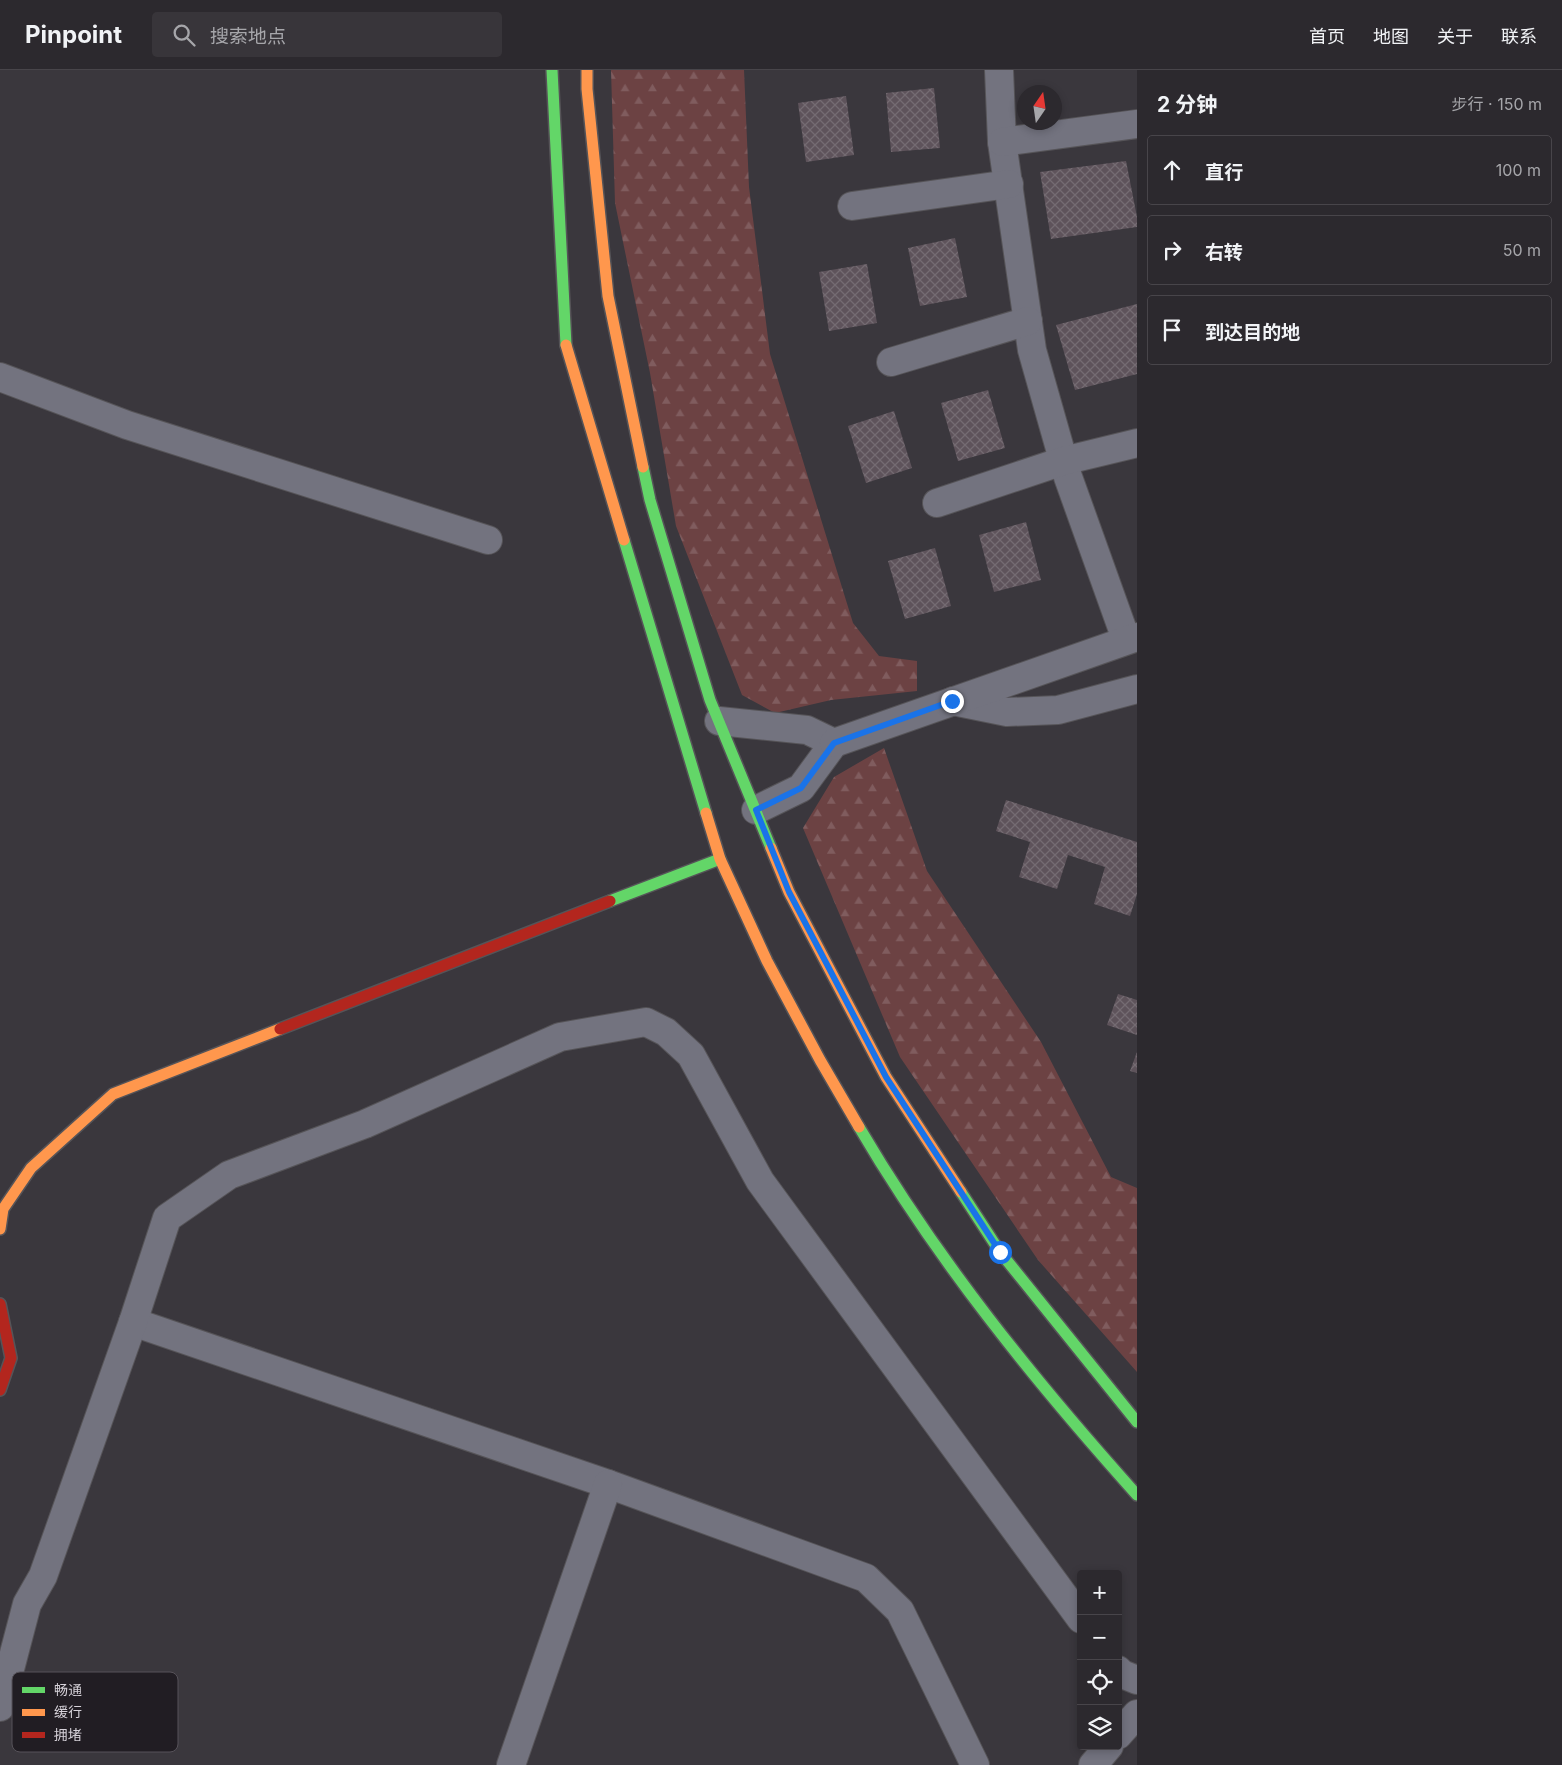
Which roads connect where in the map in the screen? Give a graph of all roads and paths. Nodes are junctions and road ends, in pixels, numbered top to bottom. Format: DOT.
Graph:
graph roads {
  1 [pos="552,70"];
  2 [pos="587,70"];
  3 [pos="999,70"];
  4 [pos="1137,124"];
  5 [pos="1002,142"];
  6 [pos="1009,184"];
  7 [pos="852,206"];
  8 [pos="1028,321"];
  9 [pos="891,362"];
  10 [pos="0,377"];
  11 [pos="1137,444"];
  12 [pos="1063,461"];
  13 [pos="937,503"];
  14 [pos="488,540"];
  15 [pos="1132,638"];
  16 [pos="1137,689"];
  17 [pos="952,701"];
  18 [pos="719,722"];
  19 [pos="834,743"];
  20 [pos="756,810"];
  21 [pos="720,859"];
  22 [pos="1,1209"];
  23 [pos="0,1229"];
  24 [pos="0,1304"];
  25 [pos="133,1322"];
  26 [pos="0,1390"];
  27 [pos="1137,1422"];
  28 [pos="608,1484"];
  29 [pos="1137,1495"];
  30 [pos="1079,1615"];
  31 [pos="1122,1674"];
  32 [pos="1137,1680"];
  33 [pos="0,1707"];
  34 [pos="1137,1714"];
  35 [pos="1122,1731"];
  36 [pos="1106,1750"];
  37 [pos="512,1765"];
  38 [pos="975,1765"];
  39 [pos="1093,1765"];
  1 -- 21 [label="street"];
  2 -- 18 [label="street"];
  3 -- 5 [label="street"];
  4 -- 5 [label="street"];
  5 -- 6 [label="street"];
  6 -- 7 [label="street"];
  6 -- 8 [label="street"];
  8 -- 9 [label="street"];
  8 -- 12 [label="street"];
  10 -- 14 [label="street"];
  11 -- 12 [label="street"];
  12 -- 13 [label="street"];
  12 -- 15 [label="street"];
  15 -- 17 [label="street"];
  16 -- 17 [label="street"];
  17 -- 19 [label="street"];
  18 -- 19 [label="street"];
  18 -- 20 [label="street"];
  19 -- 20 [label="street"];
  20 -- 27 [label="street"];
  21 -- 22 [label="street"];
  21 -- 29 [label="street"];
  22 -- 23 [label="street"];
  24 -- 26 [label="street"];
  25 -- 28 [label="street"];
  25 -- 30 [label="street"];
  25 -- 33 [label="street"];
  28 -- 37 [label="street"];
  28 -- 38 [label="street"];
  31 -- 32 [label="street"];
  34 -- 35 [label="street"];
  36 -- 39 [label="street"];
}
